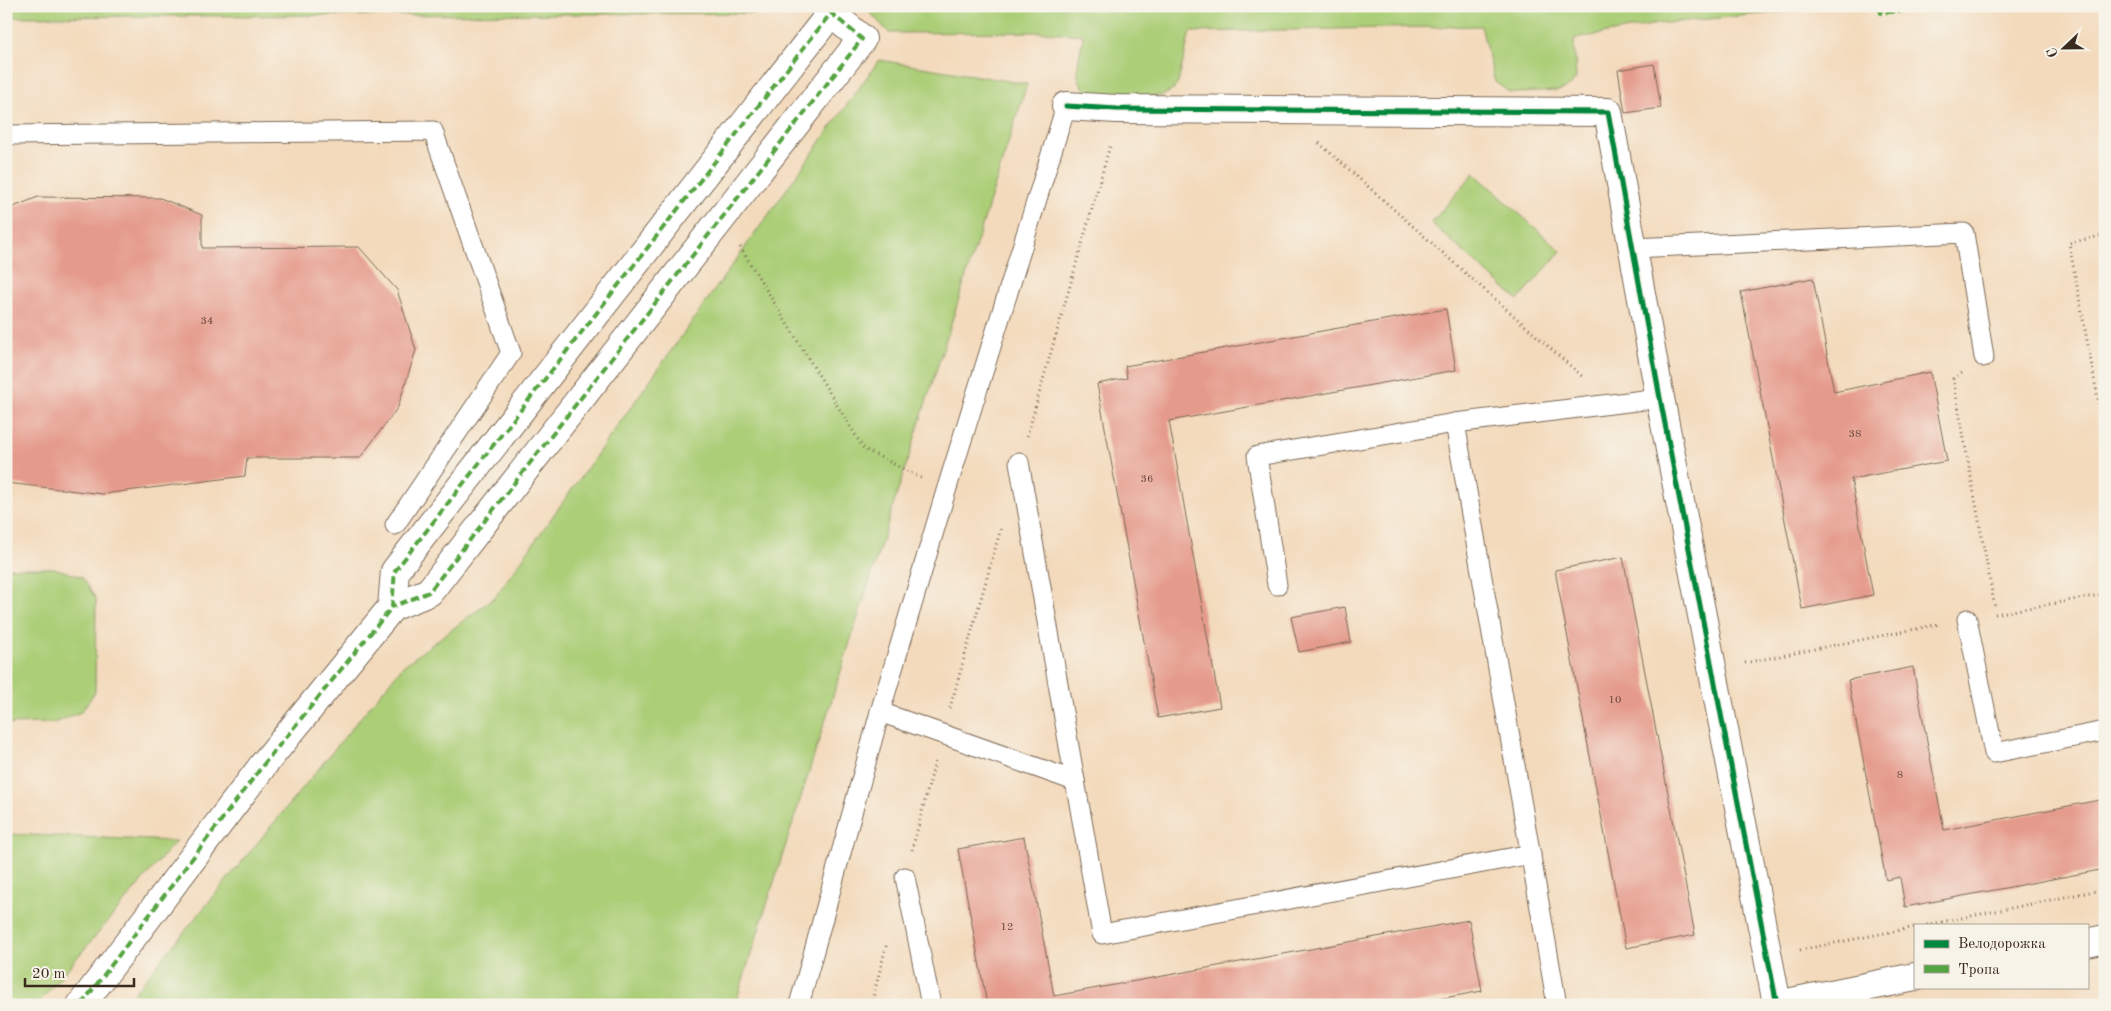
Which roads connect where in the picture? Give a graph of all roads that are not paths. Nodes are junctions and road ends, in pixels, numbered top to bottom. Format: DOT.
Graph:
graph roads {
  1 [pos="832,10"];
  2 [pos="1066,106"];
  3 [pos="6,135"];
  4 [pos="1632,248"];
  5 [pos="1984,357"];
  6 [pos="1660,398"];
  7 [pos="1455,422"];
  8 [pos="1019,462"];
  9 [pos="395,525"];
  10 [pos="1277,585"];
  11 [pos="392,607"];
  12 [pos="1967,619"];
  13 [pos="880,712"];
  14 [pos="2105,732"];
  15 [pos="1075,781"];
  16 [pos="1531,854"];
  17 [pos="905,877"];
  18 [pos="2105,939"];
  19 [pos="2088,943"];
  20 [pos="1914,977"];
  21 [pos="81,1005"];
  22 [pos="799,1005"];
  23 [pos="931,1005"];
  24 [pos="1557,1005"];
  25 [pos="1777,1005"];
  1 -- 11 [label="street"];
  1 -- 11 [label="street"];
  2 -- 4 [label="street"];
  2 -- 13 [label="lane"];
  3 -- 9 [label="lane"];
  4 -- 5 [label="lane"];
  4 -- 6 [label="street"];
  6 -- 7 [label="lane"];
  6 -- 25 [label="street"];
  7 -- 10 [label="lane"];
  7 -- 16 [label="lane"];
  8 -- 15 [label="lane"];
  11 -- 21 [label="street"];
  12 -- 14 [label="lane"];
  13 -- 15 [label="lane"];
  13 -- 22 [label="lane"];
  15 -- 16 [label="lane"];
  16 -- 24 [label="lane"];
  17 -- 23 [label="lane"];
  18 -- 19 [label="street"];
  20 -- 25 [label="street"];
}
